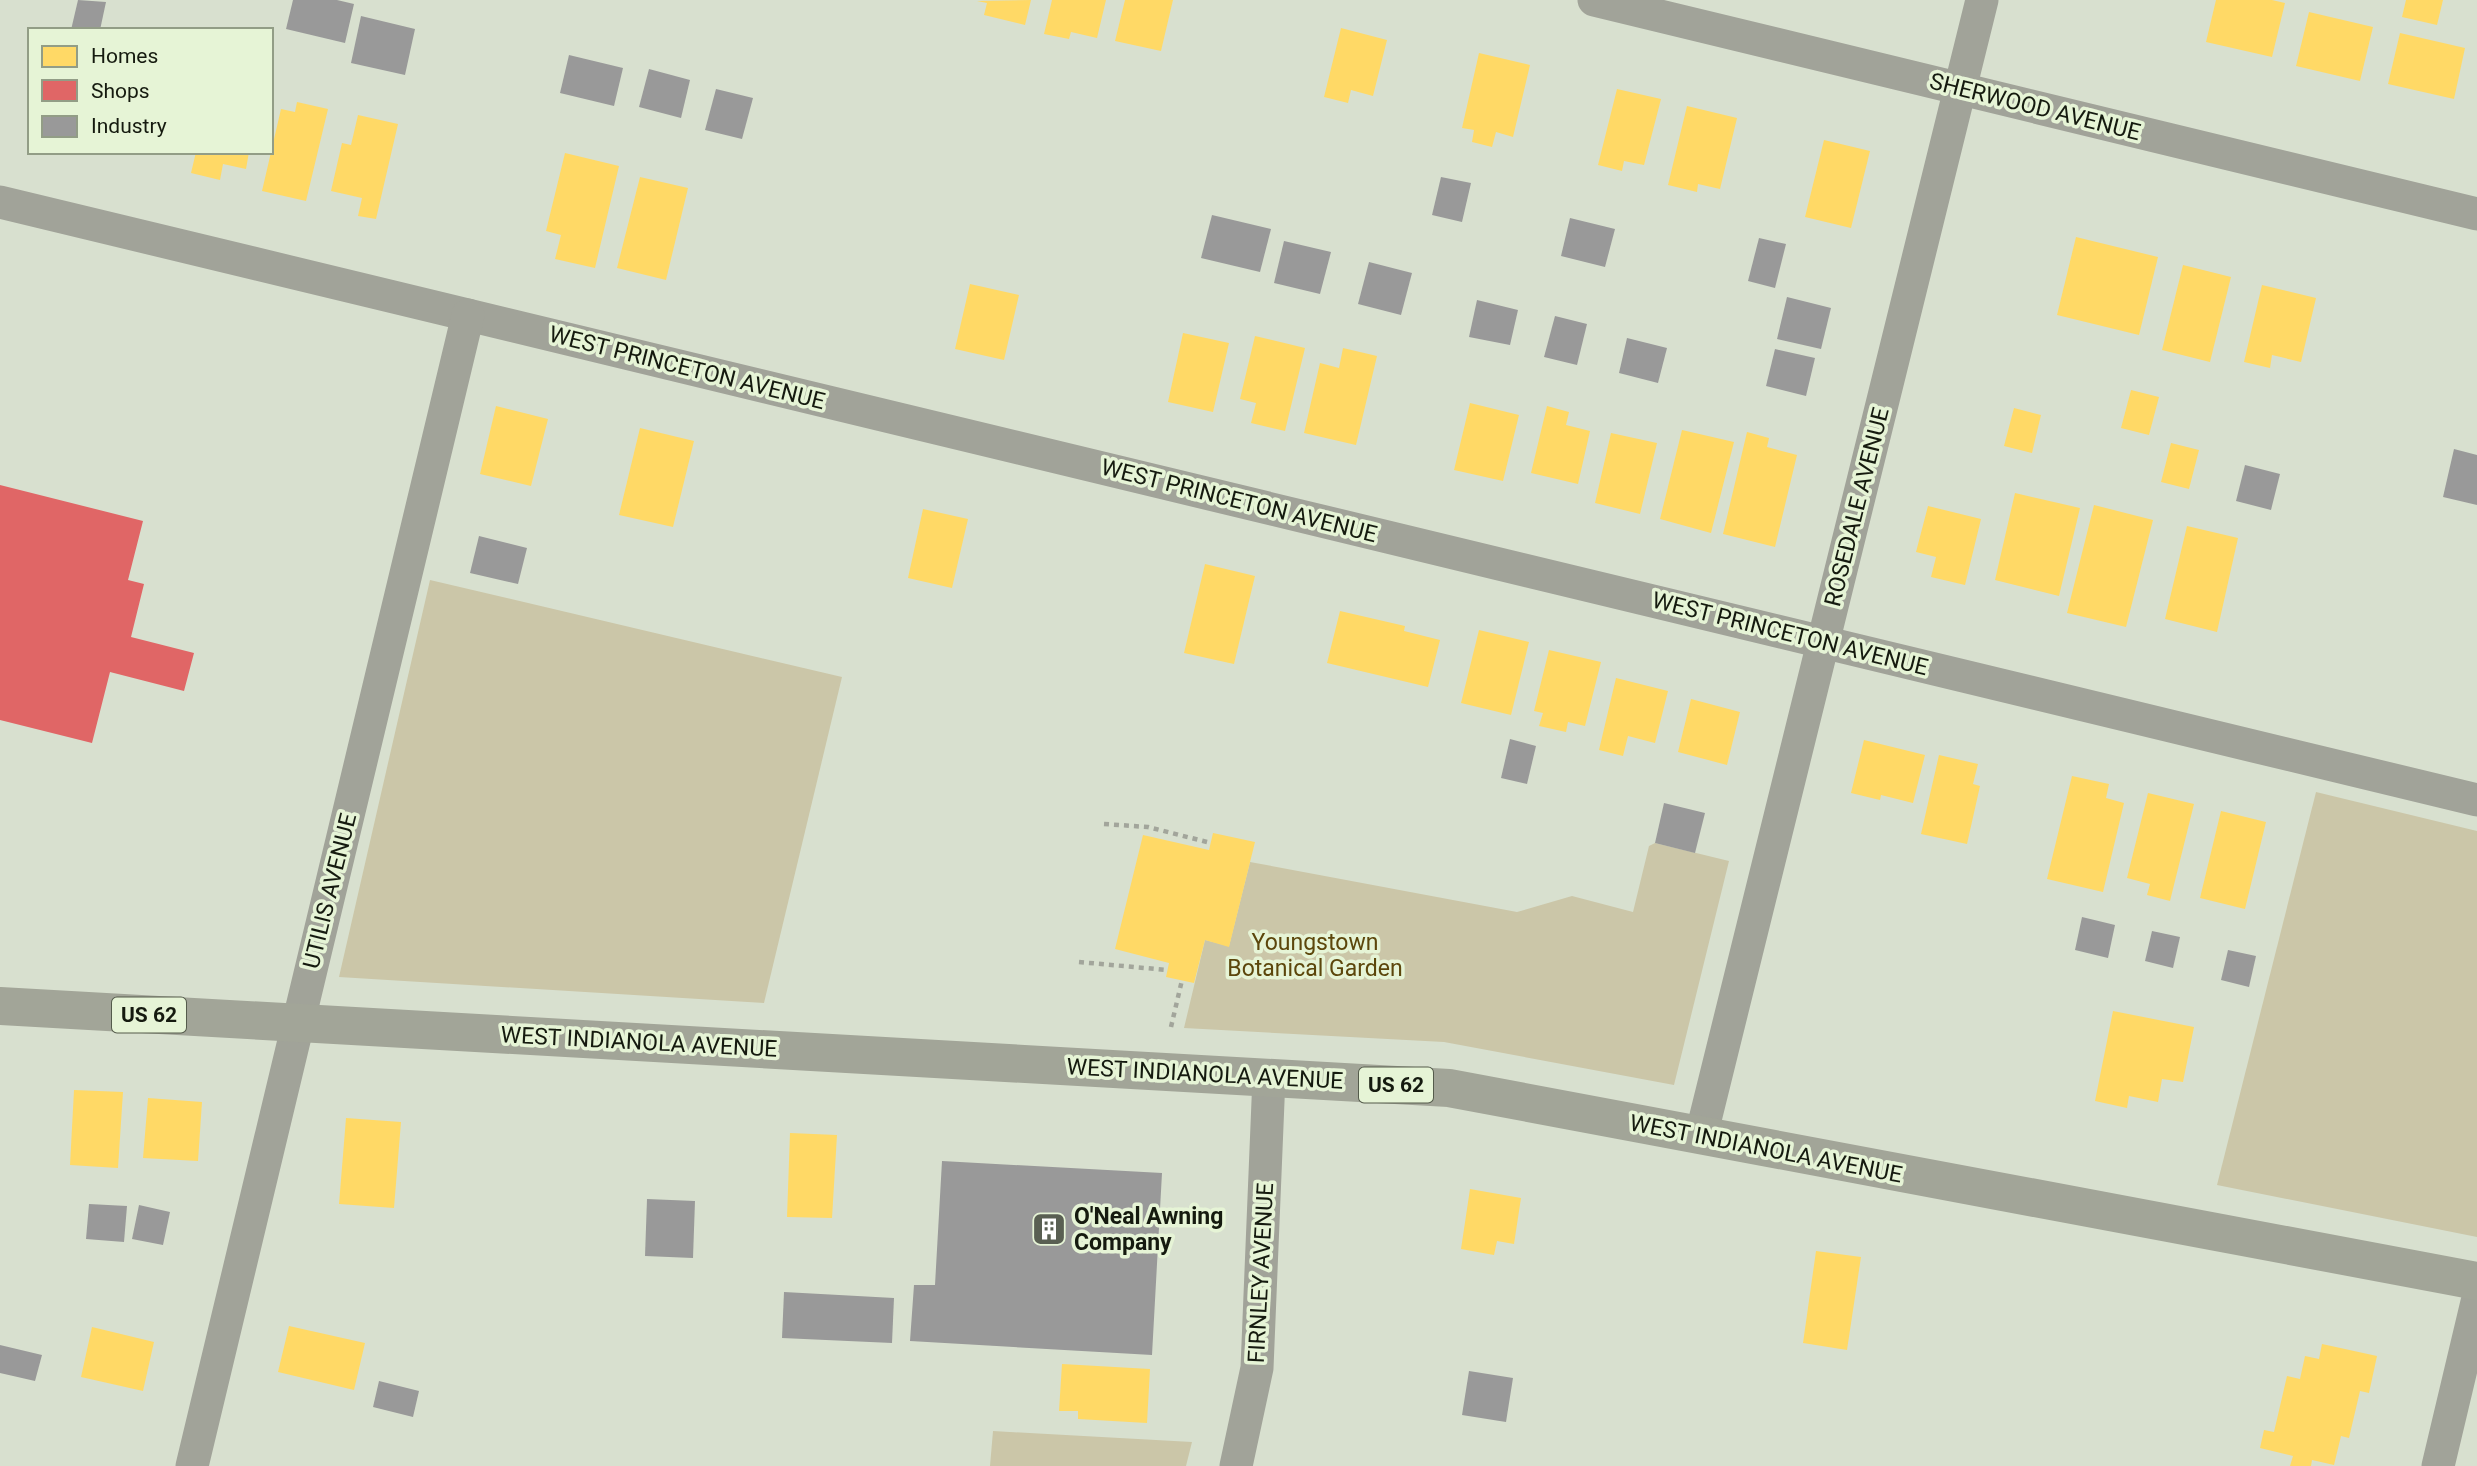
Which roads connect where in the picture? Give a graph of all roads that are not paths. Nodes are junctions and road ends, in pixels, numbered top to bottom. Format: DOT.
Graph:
graph roads {
  1 [pos="1594,0"];
  2 [pos="1982,0"];
  3 [pos="1961,89"];
  4 [pos="0,202"];
  5 [pos="2477,214"];
  6 [pos="468,315"];
  7 [pos="1823,643"];
  8 [pos="2477,800"];
  9 [pos="0,1006"];
  10 [pos="298,1023"];
  11 [pos="1269,1077"];
  12 [pos="1701,1136"];
  13 [pos="2477,1281"];
  14 [pos="2477,1302"];
  15 [pos="191,1466"];
  16 [pos="1236,1466"];
  17 [pos="2438,1466"];
  1 -- 3 [label="street, SHERWOOD AVENUE"];
  2 -- 3 [label="street, ROSEDALE AVENUE"];
  3 -- 5 [label="street, SHERWOOD AVENUE"];
  3 -- 7 [label="street, ROSEDALE AVENUE"];
  4 -- 6 [label="street, WEST PRINCETON AVENUE"];
  6 -- 7 [label="street, WEST PRINCETON AVENUE"];
  6 -- 10 [label="street, UTILIS AVENUE"];
  7 -- 8 [label="street, WEST PRINCETON AVENUE"];
  7 -- 12 [label="street, ROSEDALE AVENUE"];
  9 -- 10 [label="main road, WEST INDIANOLA AVENUE / US 62"];
  10 -- 11 [label="main road, WEST INDIANOLA AVENUE / US 62"];
  10 -- 15 [label="street, UTILIS AVENUE"];
  11 -- 12 [label="main road, WEST INDIANOLA AVENUE / US 62"];
  11 -- 16 [label="street, FIRNLEY AVENUE"];
  12 -- 13 [label="main road, WEST INDIANOLA AVENUE / US 62"];
  14 -- 17 [label="street"];
}
